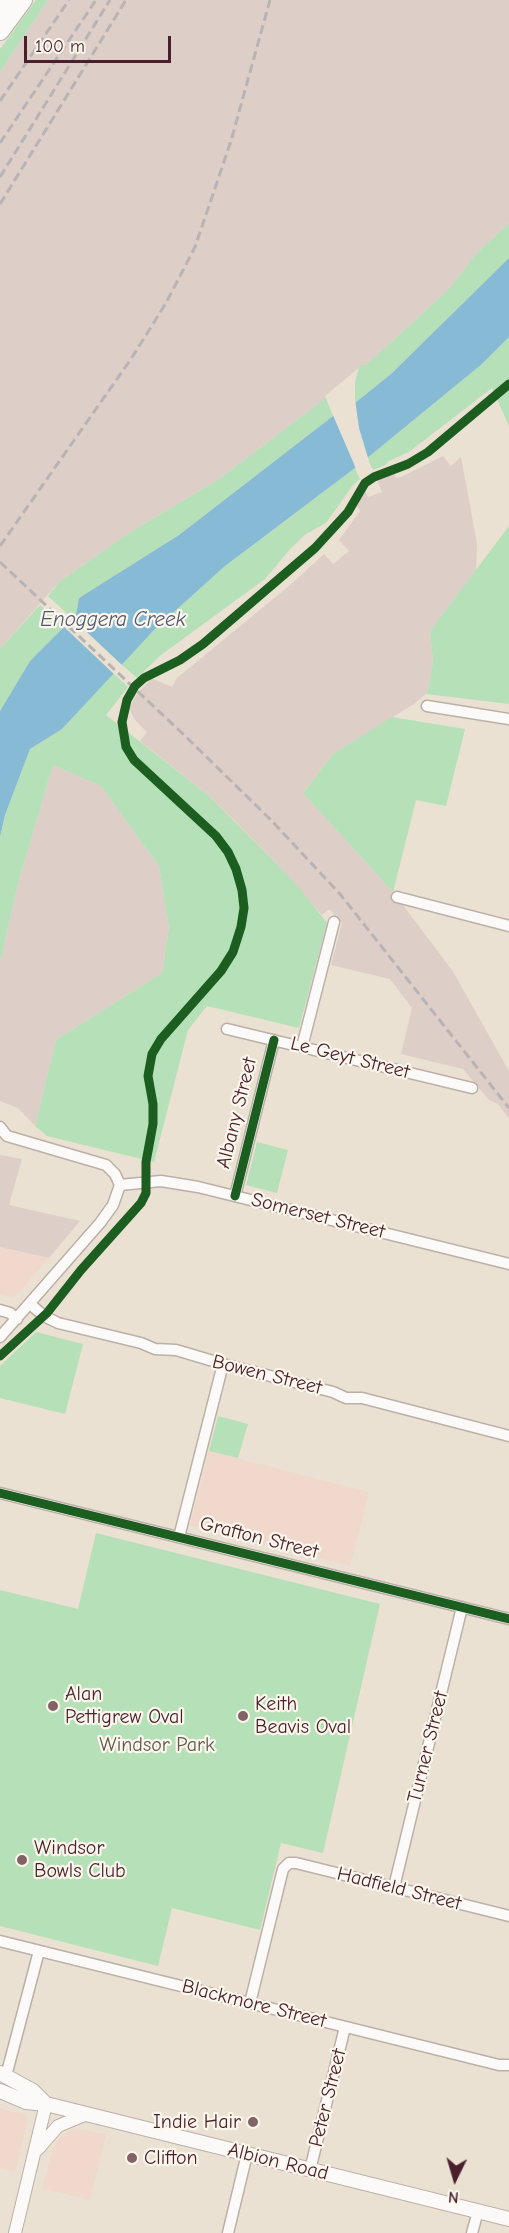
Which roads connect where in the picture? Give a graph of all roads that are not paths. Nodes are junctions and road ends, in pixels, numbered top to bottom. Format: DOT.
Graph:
graph roads {
  1 [pos="7,0"];
  2 [pos="23,0"];
  3 [pos="0,9"];
  4 [pos="0,31"];
  5 [pos="427,706"];
  6 [pos="509,719"];
  7 [pos="398,897"];
  8 [pos="334,922"];
  9 [pos="509,926"];
  10 [pos="227,1029"];
  11 [pos="274,1040"];
  12 [pos="302,1047"];
  13 [pos="472,1088"];
  14 [pos="0,1127"];
  15 [pos="120,1185"];
  16 [pos="235,1196"];
  17 [pos="509,1264"];
  18 [pos="30,1304"];
  19 [pos="0,1310"];
  20 [pos="17,1318"];
  21 [pos="0,1337"];
  22 [pos="223,1364"];
  23 [pos="509,1436"];
  24 [pos="0,1493"];
  25 [pos="179,1537"];
  26 [pos="462,1607"];
  27 [pos="509,1619"];
  28 [pos="394,1887"];
  29 [pos="509,1916"];
  30 [pos="0,1941"];
  31 [pos="39,1951"];
  32 [pos="250,2003"];
  33 [pos="345,2027"];
  34 [pos="509,2065"];
  35 [pos="3,2075"];
  36 [pos="0,2091"];
  37 [pos="46,2104"];
  38 [pos="87,2114"];
  39 [pos="36,2151"];
  40 [pos="247,2154"];
  41 [pos="310,2170"];
  42 [pos="478,2211"];
  43 [pos="509,2219"];
  44 [pos="15,2233"];
  45 [pos="228,2233"];
  46 [pos="472,2233"];
  1 -- 3 [label="highway"];
  2 -- 4 [label="highway"];
  5 -- 6 [label="street"];
  7 -- 9 [label="street"];
  8 -- 12 [label="street"];
  10 -- 11 [label="street, Le Geyt Street"];
  11 -- 12 [label="street, Le Geyt Street"];
  11 -- 16 [label="street, Albany Street"];
  12 -- 13 [label="street, Le Geyt Street"];
  14 -- 15 [label="street"];
  15 -- 16 [label="street, Somerset Street"];
  15 -- 18 [label="street"];
  16 -- 17 [label="street, Somerset Street"];
  18 -- 20 [label="street"];
  18 -- 22 [label="street, Bowen Street"];
  19 -- 20 [label="street"];
  20 -- 21 [label="street"];
  22 -- 23 [label="street, Bowen Street"];
  22 -- 25 [label="street"];
  24 -- 25 [label="street, Grafton Street"];
  25 -- 26 [label="street, Grafton Street"];
  26 -- 27 [label="street, Grafton Street"];
  26 -- 28 [label="street, Turner Street"];
  28 -- 29 [label="street, Hadfield Street"];
  28 -- 32 [label="street, Hadfield Street"];
  30 -- 31 [label="street, Blackmore Street"];
  31 -- 32 [label="street, Blackmore Street"];
  31 -- 35 [label="street"];
  32 -- 33 [label="street, Blackmore Street"];
  33 -- 34 [label="street, Blackmore Street"];
  33 -- 41 [label="street, Peter Street"];
  35 -- 37 [label="main road"];
  36 -- 37 [label="main road, Albion Road"];
  37 -- 38 [label="main road, Albion Road"];
  37 -- 39 [label="street"];
  38 -- 39 [label="street"];
  38 -- 40 [label="main road, Albion Road"];
  39 -- 44 [label="street"];
  40 -- 41 [label="main road, Albion Road"];
  40 -- 45 [label="street"];
  41 -- 42 [label="main road, Albion Road"];
  42 -- 43 [label="main road, Albion Road"];
  42 -- 46 [label="street"];
}
